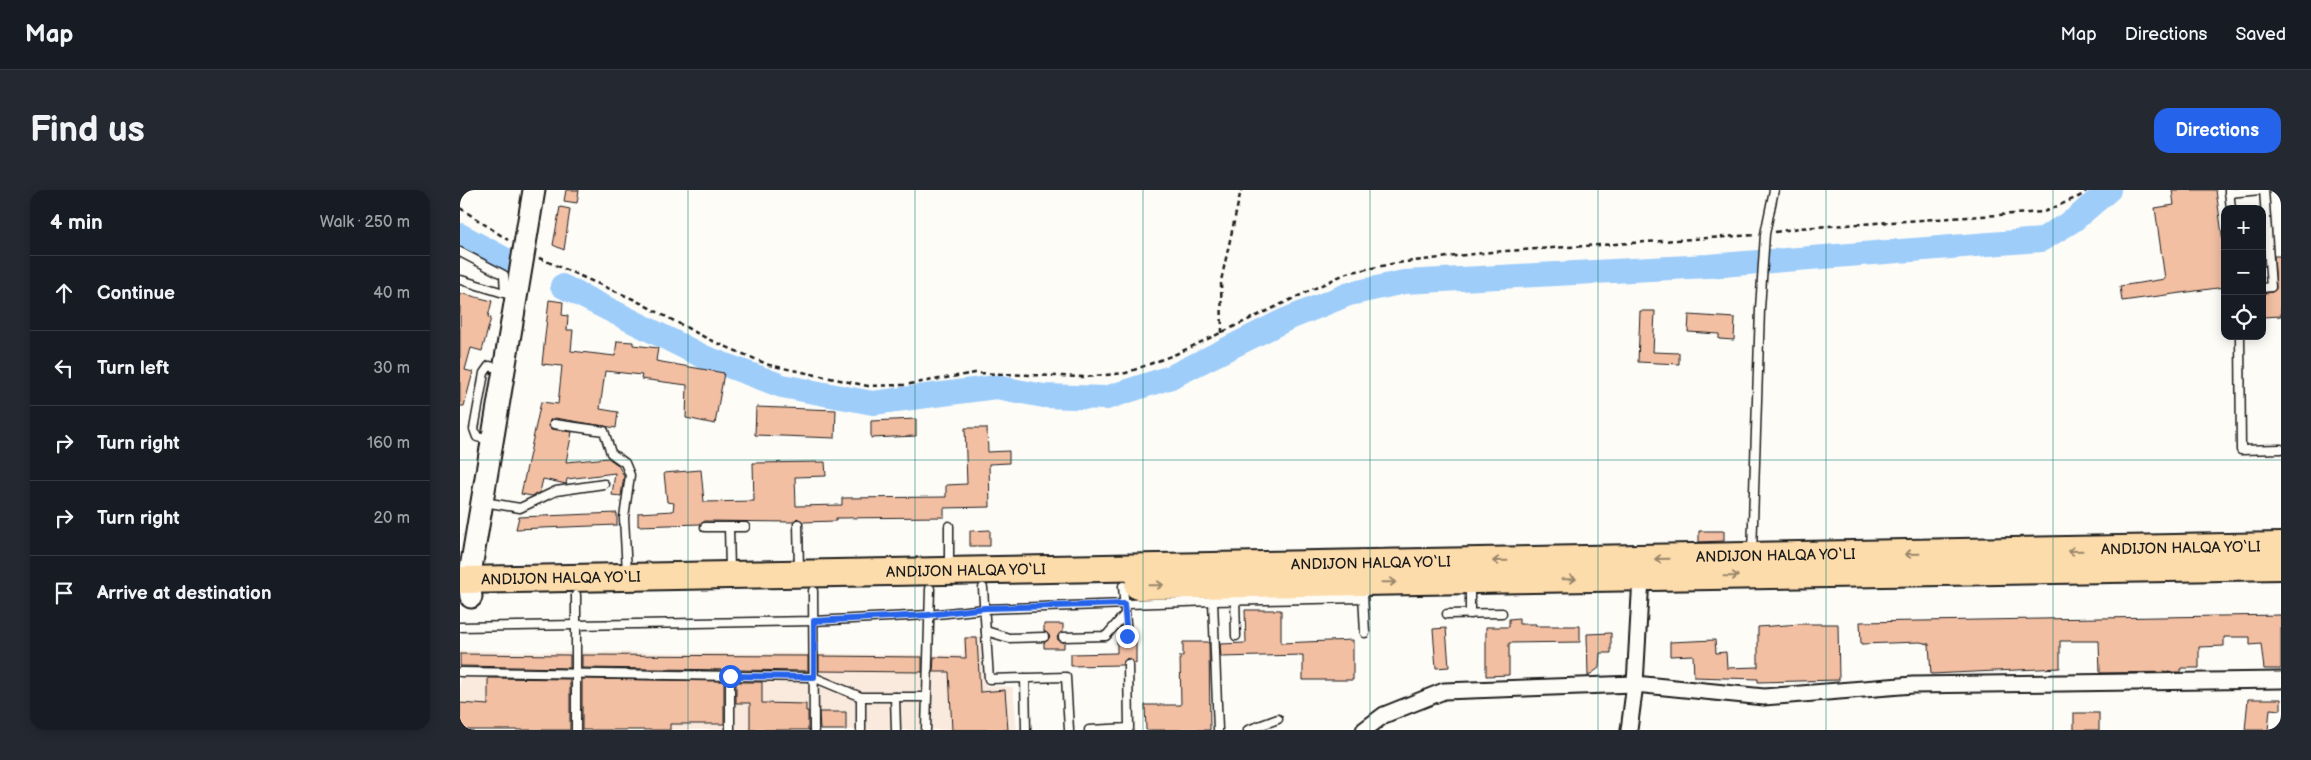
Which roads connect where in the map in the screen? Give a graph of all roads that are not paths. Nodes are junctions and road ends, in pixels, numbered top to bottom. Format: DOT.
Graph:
graph roads {
  1 [pos="534,190"];
  2 [pos="1774,190"];
  3 [pos="2263,190"];
  4 [pos="2229,191"];
  5 [pos="2231,205"];
  6 [pos="460,252"];
  7 [pos="461,280"];
  8 [pos="2266,288"];
  9 [pos="514,291"];
  10 [pos="2240,340"];
  11 [pos="554,424"];
  12 [pos="2281,449"];
  13 [pos="604,484"];
  14 [pos="482,502"];
  15 [pos="798,524"];
  16 [pos="949,526"];
  17 [pos="705,527"];
  18 [pos="730,527"];
  19 [pos="745,527"];
  20 [pos="2281,546"];
  21 [pos="1752,557"];
  22 [pos="2281,566"];
  23 [pos="949,570"];
  24 [pos="730,575"];
  25 [pos="628,577"];
  26 [pos="1641,578"];
  27 [pos="1470,580"];
  28 [pos="806,582"];
  29 [pos="465,589"];
  30 [pos="930,589"];
  31 [pos="1363,590"];
  32 [pos="1224,593"];
  33 [pos="576,595"];
  34 [pos="1124,595"];
  35 [pos="984,598"];
  36 [pos="1502,613"];
  37 [pos="1124,614"];
  38 [pos="1446,614"];
  39 [pos="1470,614"];
  40 [pos="928,615"];
  41 [pos="814,621"];
  42 [pos="577,625"];
  43 [pos="460,626"];
  44 [pos="986,632"];
  45 [pos="1364,633"];
  46 [pos="1127,636"];
  47 [pos="1236,636"];
  48 [pos="1044,637"];
  49 [pos="1064,637"];
  50 [pos="1128,664"];
  51 [pos="460,672"];
  52 [pos="576,674"];
  53 [pos="730,676"];
  54 [pos="814,677"];
  55 [pos="1024,678"];
  56 [pos="2281,680"];
  57 [pos="1635,684"];
  58 [pos="861,697"];
  59 [pos="895,697"];
  60 [pos="926,697"];
  61 [pos="1278,719"];
  62 [pos="1129,729"];
  63 [pos="576,730"];
  64 [pos="730,730"];
  65 [pos="814,730"];
  66 [pos="861,730"];
  67 [pos="896,730"];
  68 [pos="926,730"];
  69 [pos="1026,730"];
  70 [pos="1069,730"];
  71 [pos="1089,730"];
  72 [pos="1218,730"];
  73 [pos="1248,730"];
  74 [pos="1364,730"];
  75 [pos="1629,730"];
  1 -- 9 [label="main road"];
  2 -- 21 [label="lane"];
  3 -- 4 [label="lane"];
  3 -- 8 [label="lane"];
  4 -- 5 [label="lane"];
  6 -- 9 [label="lane"];
  7 -- 9 [label="lane"];
  9 -- 14 [label="main road"];
  10 -- 12 [label="lane"];
  11 -- 25 [label="lane"];
  13 -- 14 [label="lane"];
  14 -- 29 [label="main road"];
  15 -- 28 [label="lane"];
  16 -- 23 [label="lane"];
  17 -- 18 [label="lane"];
  18 -- 19 [label="lane"];
  18 -- 24 [label="lane"];
  20 -- 21 [label="highway, ANDIJON HALQA YO‘LI, one-way"];
  21 -- 23 [label="highway, ANDIJON HALQA YO‘LI, one-way"];
  26 -- 22 [label="highway, ANDIJON HALQA YO‘LI, one-way"];
  23 -- 28 [label="highway, ANDIJON HALQA YO‘LI"];
  24 -- 25 [label="highway, ANDIJON HALQA YO‘LI"];
  24 -- 28 [label="highway, ANDIJON HALQA YO‘LI"];
  25 -- 29 [label="highway, ANDIJON HALQA YO‘LI"];
  27 -- 26 [label="highway, ANDIJON HALQA YO‘LI, one-way"];
  26 -- 57 [label="street"];
  31 -- 27 [label="highway, ANDIJON HALQA YO‘LI, one-way"];
  27 -- 39 [label="lane"];
  28 -- 30 [label="highway, ANDIJON HALQA YO‘LI"];
  28 -- 33 [label="highway, ANDIJON HALQA YO‘LI"];
  28 -- 41 [label="lane"];
  29 -- 33 [label="highway, ANDIJON HALQA YO‘LI"];
  30 -- 35 [label="highway, ANDIJON HALQA YO‘LI"];
  30 -- 40 [label="lane"];
  31 -- 32 [label="highway, ANDIJON HALQA YO‘LI"];
  31 -- 45 [label="lane"];
  32 -- 34 [label="highway, ANDIJON HALQA YO‘LI"];
  32 -- 47 [label="lane"];
  32 -- 72 [label="lane"];
  33 -- 42 [label="lane"];
  34 -- 35 [label="highway, ANDIJON HALQA YO‘LI"];
  34 -- 37 [label="lane"];
  35 -- 40 [label="lane"];
  35 -- 44 [label="lane"];
  36 -- 39 [label="lane"];
  37 -- 46 [label="lane"];
  37 -- 49 [label="lane"];
  38 -- 39 [label="lane"];
  40 -- 41 [label="lane"];
  40 -- 60 [label="lane"];
  41 -- 42 [label="lane"];
  41 -- 54 [label="lane"];
  42 -- 43 [label="lane"];
  42 -- 52 [label="lane"];
  44 -- 48 [label="lane"];
  44 -- 55 [label="lane"];
  50 -- 62 [label="lane"];
  51 -- 52 [label="lane"];
  52 -- 53 [label="lane"];
  52 -- 63 [label="lane"];
  53 -- 54 [label="lane"];
  53 -- 64 [label="lane"];
  54 -- 58 [label="lane"];
  54 -- 65 [label="lane"];
  55 -- 69 [label="lane"];
  55 -- 70 [label="lane"];
  56 -- 57 [label="street"];
  57 -- 74 [label="street"];
  57 -- 75 [label="street"];
  58 -- 59 [label="lane"];
  58 -- 66 [label="lane"];
  59 -- 60 [label="lane"];
  59 -- 67 [label="lane"];
  60 -- 68 [label="lane"];
  61 -- 73 [label="lane"];
  62 -- 71 [label="lane"];
}
